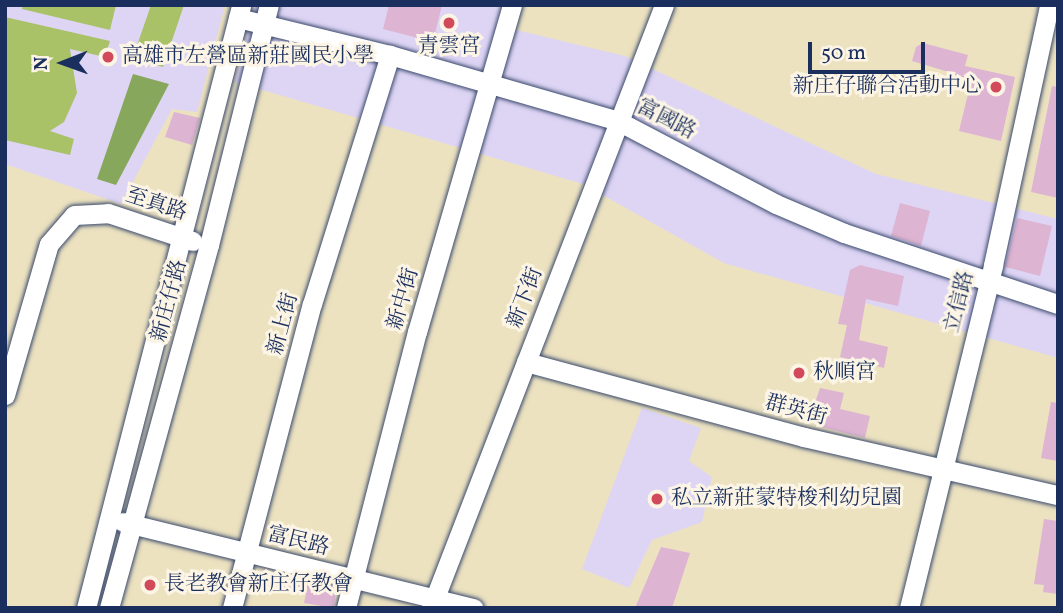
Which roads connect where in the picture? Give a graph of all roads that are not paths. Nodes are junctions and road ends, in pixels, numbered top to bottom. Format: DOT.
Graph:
graph roads {
  1 [pos="512,5"];
  2 [pos="664,5"];
  3 [pos="1049,5"];
  4 [pos="239,12"];
  5 [pos="267,15"];
  6 [pos="390,55"];
  7 [pos="491,84"];
  8 [pos="618,121"];
  9 [pos="181,238"];
  10 [pos="209,244"];
  11 [pos="989,282"];
  12 [pos="1058,304"];
  13 [pos="526,362"];
  14 [pos="5,395"];
  15 [pos="945,471"];
  16 [pos="1058,495"];
  17 [pos="112,518"];
  18 [pos="134,525"];
  19 [pos="247,553"];
  20 [pos="353,580"];
  21 [pos="433,603"];
  22 [pos="464,606"];
  23 [pos="86,608"];
  24 [pos="109,608"];
  25 [pos="232,608"];
  26 [pos="346,608"];
  27 [pos="909,608"];
  1 -- 7 [label="street, 新中街"];
  2 -- 8 [label="street, 新下街"];
  3 -- 11 [label="street, 立信路"];
  4 -- 5 [label="street, 富國路"];
  4 -- 9 [label="street, 新庄仔路"];
  5 -- 6 [label="street, 富國路"];
  5 -- 10 [label="street, 新庄仔路"];
  6 -- 7 [label="street, 富國路"];
  6 -- 19 [label="street, 新上街"];
  7 -- 8 [label="street, 富國路"];
  7 -- 20 [label="street, 新中街"];
  8 -- 11 [label="street, 富國路"];
  8 -- 13 [label="street, 新下街"];
  9 -- 10 [label="street, 至真路"];
  9 -- 14 [label="street, 至真路"];
  9 -- 17 [label="street, 新庄仔路"];
  10 -- 18 [label="street, 新庄仔路"];
  11 -- 12 [label="street, 富國路"];
  11 -- 15 [label="street, 立信路"];
  13 -- 15 [label="street, 群英街"];
  13 -- 21 [label="street, 新下街"];
  15 -- 16 [label="street, 群英街"];
  15 -- 27 [label="street, 立信路"];
  17 -- 18 [label="street, 富民路"];
  17 -- 23 [label="street, 新庄仔路"];
  18 -- 19 [label="street, 富民路"];
  18 -- 24 [label="street, 新庄仔路"];
  19 -- 20 [label="street, 富民路"];
  19 -- 25 [label="street, 新上街"];
  20 -- 21 [label="street, 富民路"];
  20 -- 26 [label="street, 新中街"];
  21 -- 22 [label="street, 富民路"];
}
